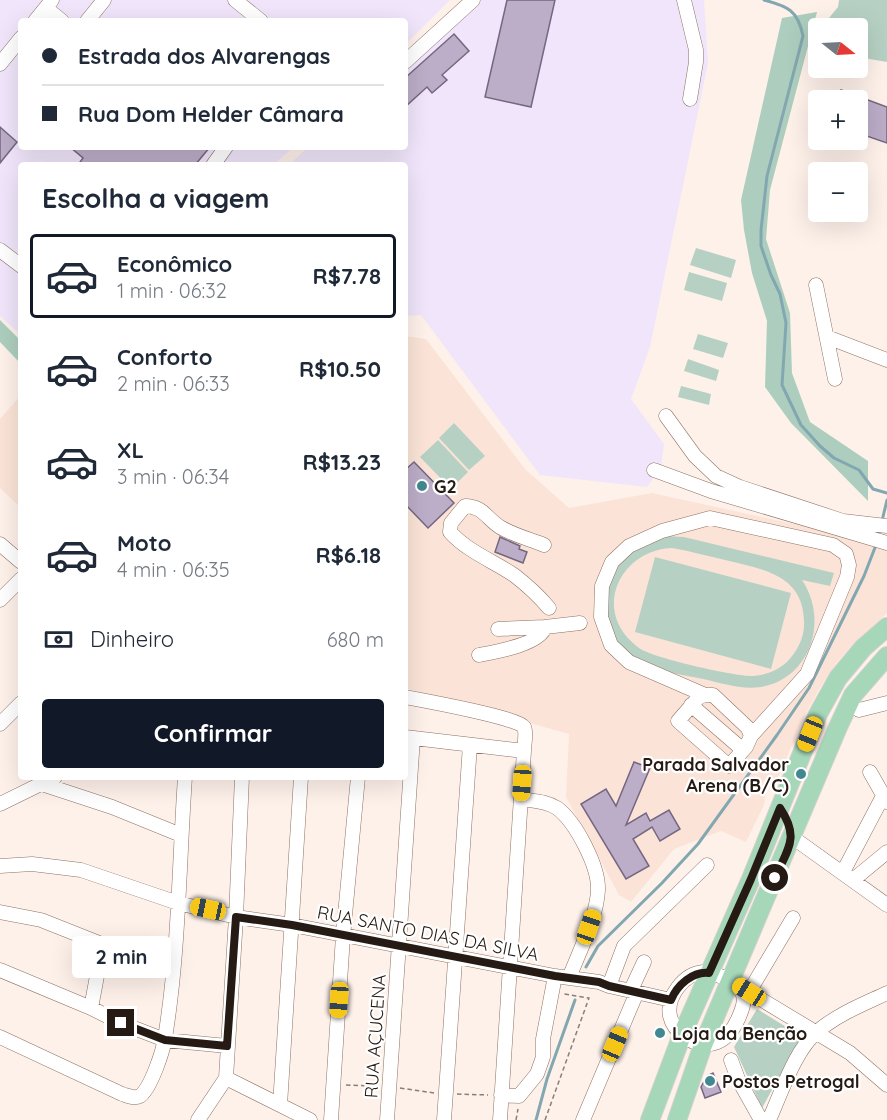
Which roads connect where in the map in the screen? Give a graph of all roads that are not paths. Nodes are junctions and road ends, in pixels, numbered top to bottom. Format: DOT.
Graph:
graph roads {
  1 [pos="104,0"];
  2 [pos="235,0"];
  3 [pos="473,0"];
  4 [pos="684,0"];
  5 [pos="49,4"];
  6 [pos="37,18"];
  7 [pos="60,18"];
  8 [pos="89,18"];
  9 [pos="257,18"];
  10 [pos="18,42"];
  11 [pos="408,59"];
  12 [pos="0,64"];
  13 [pos="690,99"];
  14 [pos="0,250"];
  15 [pos="18,264"];
  16 [pos="816,285"];
  17 [pos="827,337"];
  18 [pos="887,360"];
  19 [pos="834,379"];
  20 [pos="666,416"];
  21 [pos="654,470"];
  22 [pos="887,526"];
  23 [pos="887,543"];
  24 [pos="0,544"];
  25 [pos="544,545"];
  26 [pos="18,559"];
  27 [pos="18,582"];
  28 [pos="0,600"];
  29 [pos="549,608"];
  30 [pos="601,617"];
  31 [pos="545,627"];
  32 [pos="887,627"];
  33 [pos="498,629"];
  34 [pos="479,655"];
  35 [pos="887,656"];
  36 [pos="705,695"];
  37 [pos="408,698"];
  38 [pos="887,703"];
  39 [pos="692,705"];
  40 [pos="18,706"];
  41 [pos="859,710"];
  42 [pos="0,724"];
  43 [pos="750,736"];
  44 [pos="409,738"];
  45 [pos="470,745"];
  46 [pos="743,750"];
  47 [pos="524,751"];
  48 [pos="408,759"];
  49 [pos="870,772"];
  50 [pos="48,780"];
  51 [pos="185,780"];
  52 [pos="242,780"];
  53 [pos="301,780"];
  54 [pos="358,780"];
  55 [pos="407,780"];
  56 [pos="885,799"];
  57 [pos="521,800"];
  58 [pos="0,804"];
  59 [pos="780,808"];
  60 [pos="181,835"];
  61 [pos="792,837"];
  62 [pos="887,852"];
  63 [pos="707,865"];
  64 [pos="0,866"];
  65 [pos="848,876"];
  66 [pos="178,903"];
  67 [pos="887,905"];
  68 [pos="0,912"];
  69 [pos="236,917"];
  70 [pos="793,918"];
  71 [pos="292,925"];
  72 [pos="343,936"];
  73 [pos="104,944"];
  74 [pos="399,946"];
  75 [pos="456,957"];
  76 [pos="644,962"];
  77 [pos="510,967"];
  78 [pos="0,970"];
  79 [pos="172,972"];
  80 [pos="709,973"];
  81 [pos="567,978"];
  82 [pos="604,984"];
  83 [pos="744,989"];
  84 [pos="634,991"];
  85 [pos="887,993"];
  86 [pos="671,1000"];
  87 [pos="744,1007"];
  88 [pos="91,1008"];
  89 [pos="816,1032"];
  90 [pos="682,1035"];
  91 [pos="0,1037"];
  92 [pos="165,1040"];
  93 [pos="703,1045"];
  94 [pos="227,1046"];
  95 [pos="731,1060"];
  96 [pos="226,1078"];
  97 [pos="887,1085"];
  98 [pos="501,1095"];
  99 [pos="280,1105"];
  100 [pos="198,1120"];
  101 [pos="310,1120"];
  102 [pos="331,1120"];
  103 [pos="387,1120"];
  104 [pos="444,1120"];
  105 [pos="500,1120"];
  106 [pos="583,1120"];
  107 [pos="650,1120"];
  108 [pos="677,1120"];
  109 [pos="761,1120"];
  110 [pos="769,1120"];
  1 -- 8 [label="street"];
  2 -- 9 [label="street"];
  3 -- 11 [label="street"];
  4 -- 13 [label="street"];
  5 -- 6 [label="street"];
  5 -- 7 [label="street"];
  10 -- 12 [label="street"];
  14 -- 15 [label="street"];
  16 -- 17 [label="street"];
  17 -- 18 [label="street"];
  17 -- 19 [label="street"];
  20 -- 22 [label="street"];
  21 -- 23 [label="street"];
  24 -- 26 [label="street"];
  25 -- 29 [label="street"];
  27 -- 28 [label="street"];
  30 -- 31 [label="street"];
  30 -- 36 [label="street"];
  30 -- 43 [label="street"];
  31 -- 33 [label="street"];
  31 -- 34 [label="street"];
  32 -- 59 [label="main road"];
  35 -- 61 [label="main road"];
  36 -- 39 [label="street"];
  36 -- 43 [label="street"];
  37 -- 47 [label="street"];
  38 -- 41 [label="street"];
  39 -- 46 [label="street"];
  39 -- 46 [label="street"];
  40 -- 42 [label="street"];
  43 -- 46 [label="street"];
  44 -- 45 [label="street"];
  44 -- 48 [label="street, RUA AÇUCENA"];
  45 -- 47 [label="street"];
  45 -- 75 [label="street"];
  47 -- 57 [label="street"];
  49 -- 56 [label="street"];
  50 -- 58 [label="street"];
  50 -- 60 [label="street"];
  51 -- 60 [label="street"];
  52 -- 69 [label="street"];
  53 -- 71 [label="street"];
  54 -- 72 [label="street"];
  55 -- 74 [label="street, RUA AÇUCENA"];
  56 -- 65 [label="street"];
  57 -- 77 [label="street"];
  57 -- 81 [label="street"];
  59 -- 61 [label="main road"];
  59 -- 80 [label="main road"];
  60 -- 66 [label="street"];
  61 -- 65 [label="street"];
  61 -- 83 [label="main road"];
  62 -- 65 [label="street"];
  63 -- 82 [label="street"];
  64 -- 66 [label="street, RUA SANTO DIAS DA SILVA"];
  65 -- 67 [label="street"];
  66 -- 69 [label="street, RUA SANTO DIAS DA SILVA"];
  66 -- 79 [label="street"];
  68 -- 73 [label="street"];
  69 -- 71 [label="street, RUA SANTO DIAS DA SILVA"];
  69 -- 94 [label="street"];
  70 -- 83 [label="street"];
  71 -- 72 [label="street, RUA SANTO DIAS DA SILVA"];
  71 -- 99 [label="street"];
  72 -- 74 [label="street, RUA SANTO DIAS DA SILVA"];
  72 -- 102 [label="street"];
  73 -- 79 [label="street"];
  73 -- 88 [label="street"];
  74 -- 75 [label="street, RUA SANTO DIAS DA SILVA"];
  74 -- 103 [label="street, RUA AÇUCENA"];
  75 -- 77 [label="street, RUA SANTO DIAS DA SILVA"];
  75 -- 104 [label="street"];
  76 -- 84 [label="street"];
  77 -- 81 [label="street, RUA SANTO DIAS DA SILVA"];
  77 -- 98 [label="street"];
  78 -- 88 [label="street"];
  79 -- 92 [label="street"];
  80 -- 83 [label="street"];
  80 -- 86 [label="street"];
  80 -- 90 [label="main road"];
  81 -- 82 [label="street, RUA SANTO DIAS DA SILVA"];
  81 -- 98 [label="street"];
  82 -- 84 [label="street, RUA SANTO DIAS DA SILVA"];
  83 -- 87 [label="street"];
  83 -- 87 [label="street"];
  83 -- 89 [label="street"];
  83 -- 93 [label="main road"];
  84 -- 86 [label="street, RUA SANTO DIAS DA SILVA"];
  84 -- 106 [label="street"];
  85 -- 89 [label="street"];
  86 -- 90 [label="street"];
  87 -- 93 [label="street"];
  88 -- 92 [label="street"];
  89 -- 97 [label="street"];
  89 -- 110 [label="street"];
  90 -- 93 [label="street"];
  90 -- 107 [label="main road"];
  91 -- 92 [label="street"];
  92 -- 94 [label="street"];
  93 -- 108 [label="main road"];
  94 -- 96 [label="street"];
  95 -- 109 [label="street"];
  96 -- 99 [label="street"];
  96 -- 100 [label="street"];
  98 -- 105 [label="street"];
  99 -- 101 [label="street"];
}
